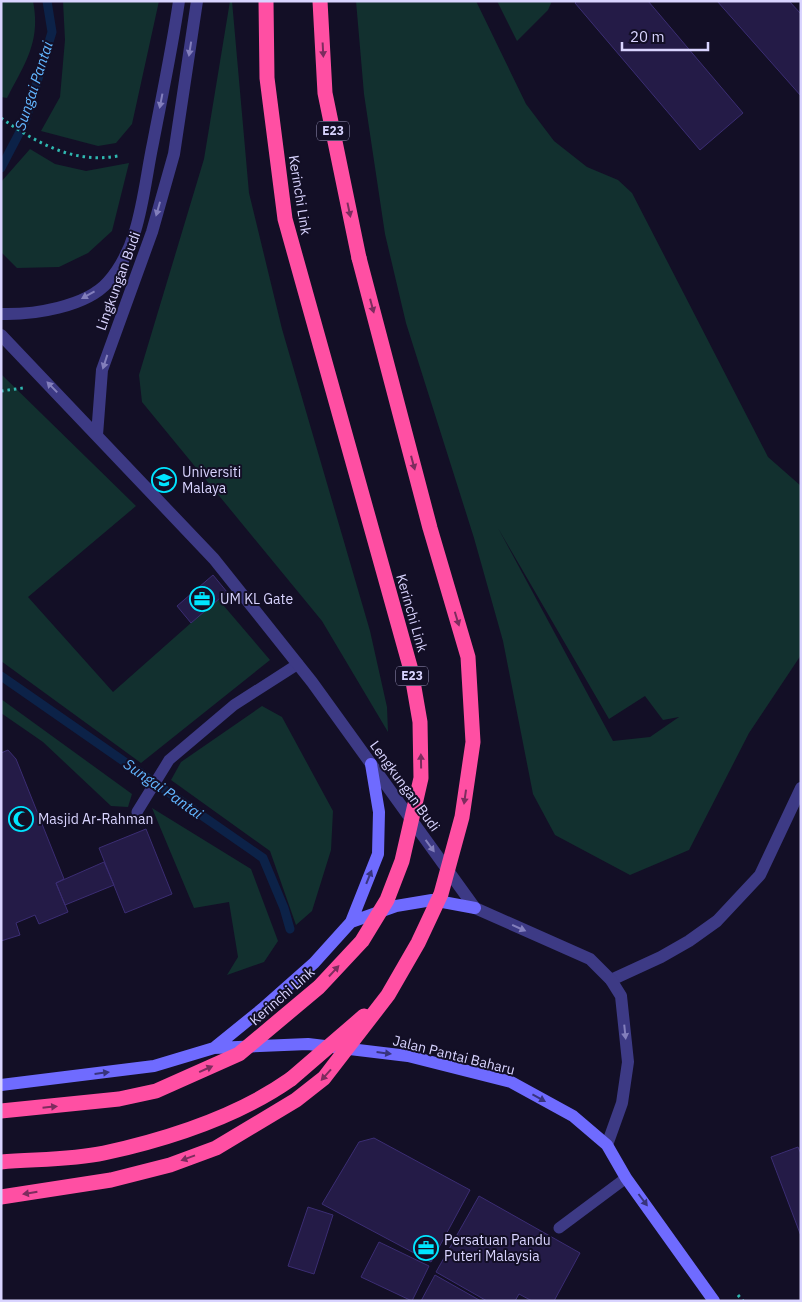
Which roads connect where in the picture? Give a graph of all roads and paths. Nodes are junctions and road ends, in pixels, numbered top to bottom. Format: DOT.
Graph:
graph roads {
  1 [pos="179,1"];
  2 [pos="198,1"];
  3 [pos="266,1"];
  4 [pos="320,1"];
  5 [pos="1,118"];
  6 [pos="118,156"];
  7 [pos="1,314"];
  8 [pos="1,335"];
  9 [pos="97,435"];
  10 [pos="298,664"];
  11 [pos="371,764"];
  12 [pos="801,788"];
  13 [pos="138,812"];
  14 [pos="475,908"];
  15 [pos="351,922"];
  16 [pos="611,980"];
  17 [pos="388,995"];
  18 [pos="214,1048"];
  19 [pos="1,1085"];
  20 [pos="1,1111"];
  21 [pos="607,1145"];
  22 [pos="1,1162"];
  23 [pos="626,1178"];
  24 [pos="1,1197"];
  25 [pos="559,1228"];
  26 [pos="738,1295"];
  27 [pos="714,1301"];
  28 [pos="743,1301"];
  1 -- 7 [label="street, Lingkungan Budi, one-way"];
  2 -- 9 [label="street, Lingkungan Budi, one-way"];
  20 -- 3 [label="highway, Kerinchi Link / E23, one-way, bridge"];
  4 -- 17 [label="highway, E23, one-way, bridge"];
  5 -- 6 [label="path"];
  9 -- 8 [label="street, one-way"];
  9 -- 10 [label="street, Lengkungan Budi"];
  10 -- 11 [label="street, Lengkungan Budi"];
  10 -- 13 [label="lane"];
  11 -- 14 [label="street, Lengkungan Budi, one-way"];
  15 -- 11 [label="main road, one-way"];
  12 -- 16 [label="street"];
  14 -- 15 [label="main road"];
  14 -- 16 [label="street, one-way"];
  15 -- 18 [label="main road"];
  16 -- 21 [label="street, one-way"];
  17 -- 22 [label="highway, bridge"];
  17 -- 24 [label="highway, one-way, bridge"];
  19 -- 18 [label="main road, Jalan Pantai Baharu, one-way"];
  18 -- 21 [label="main road, Jalan Pantai Baharu, one-way"];
  21 -- 23 [label="main road, Jalan Pantai Baharu"];
  23 -- 25 [label="lane"];
  23 -- 27 [label="main road, Jalan Pantai Baharu, one-way"];
  26 -- 28 [label="path"];
}
